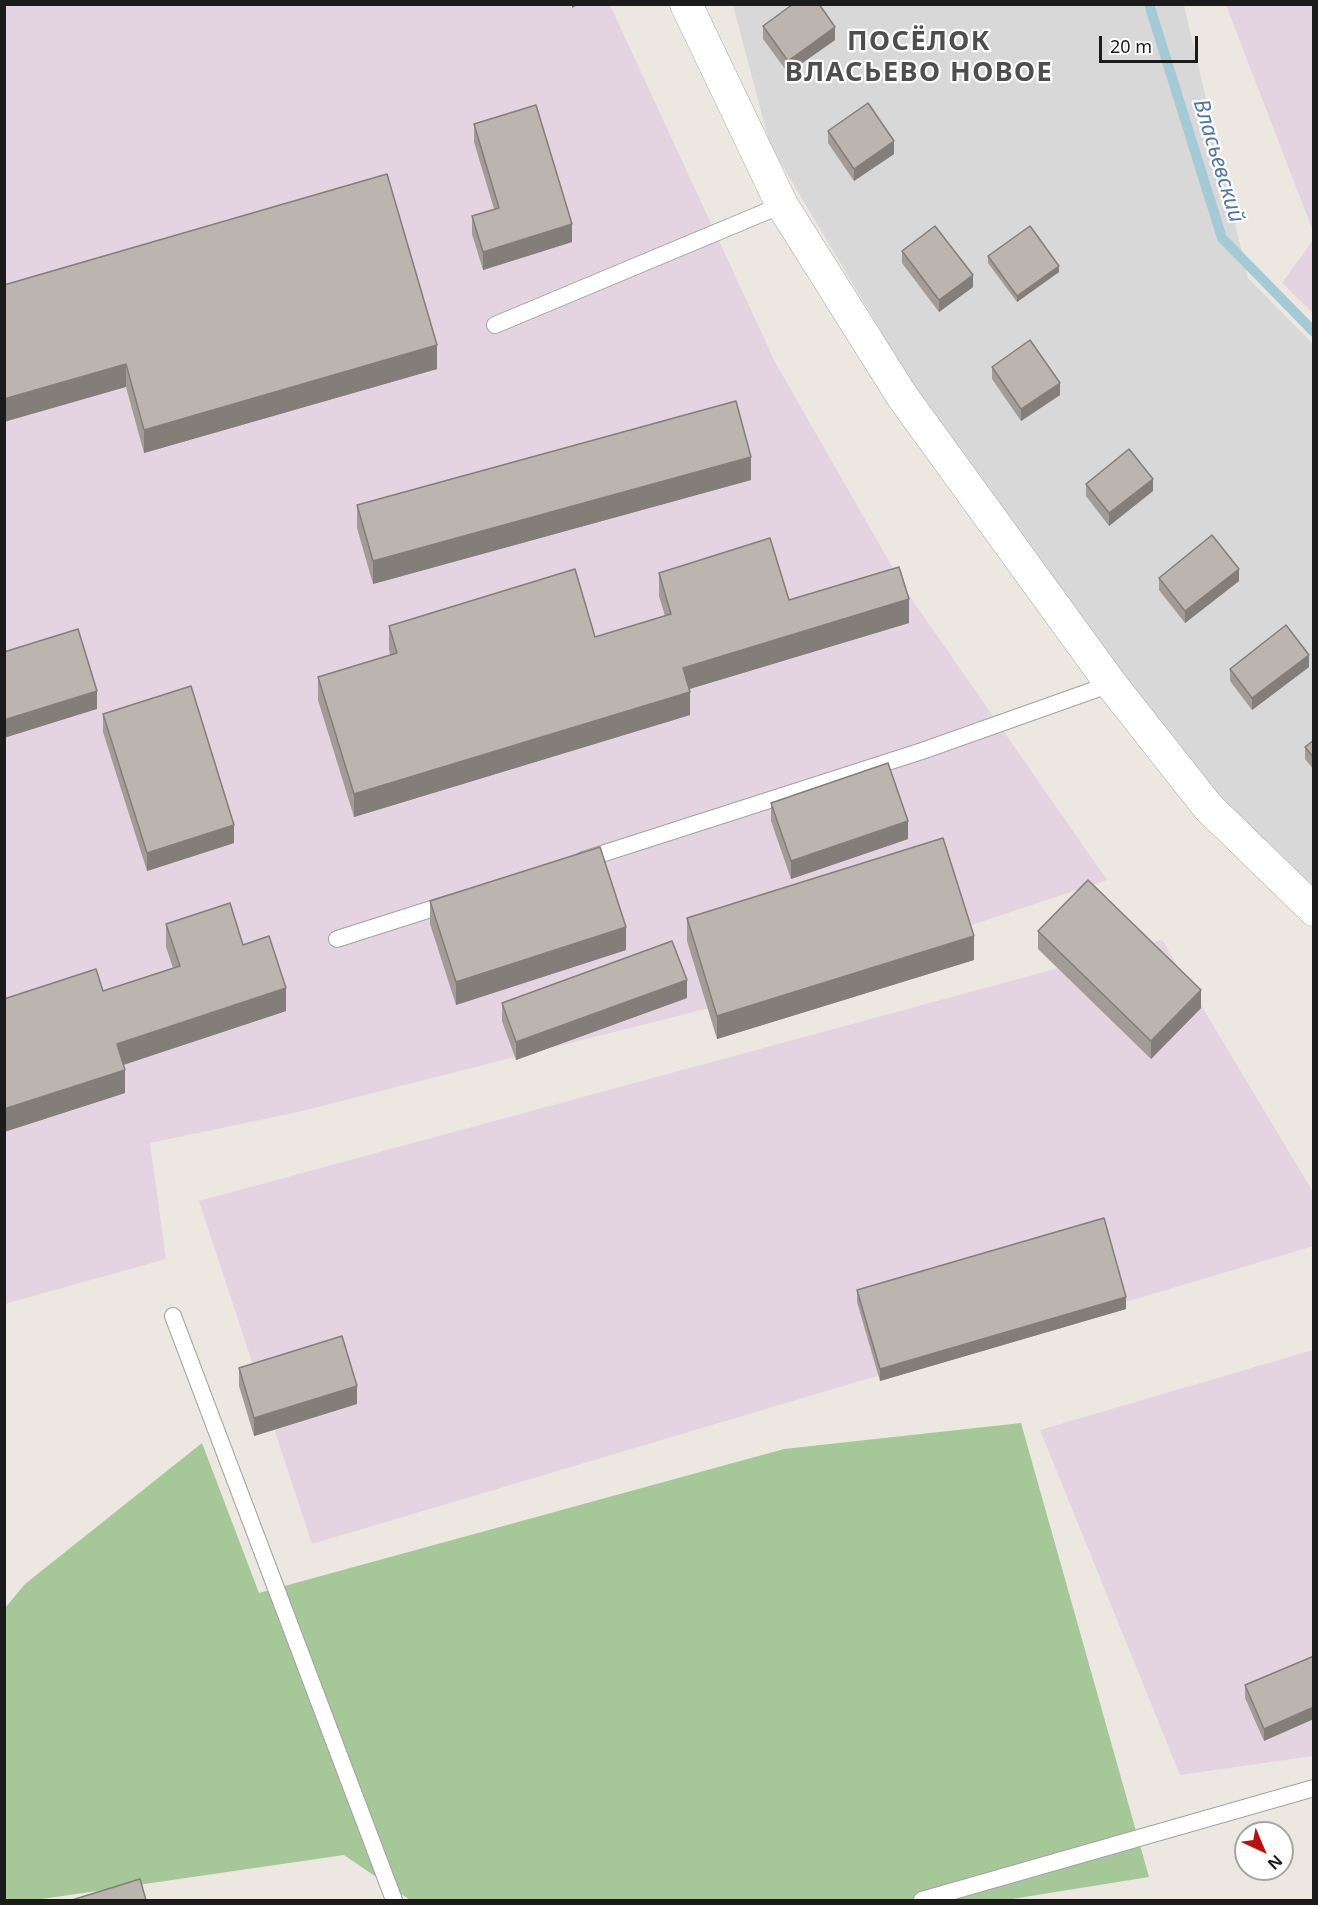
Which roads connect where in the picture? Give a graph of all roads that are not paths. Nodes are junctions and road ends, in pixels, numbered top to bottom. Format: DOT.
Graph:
graph roads {
  1 [pos="686,4"];
  2 [pos="782,205"];
  3 [pos="495,325"];
  4 [pos="1111,684"];
  5 [pos="562,867"];
  6 [pos="461,899"];
  7 [pos="1314,910"];
  8 [pos="337,939"];
  9 [pos="173,1316"];
  10 [pos="1314,1788"];
  11 [pos="394,1900"];
  12 [pos="922,1900"];
  1 -- 2 [label="street"];
  2 -- 3 [label="lane"];
  2 -- 4 [label="street"];
  4 -- 5 [label="lane"];
  4 -- 7 [label="street"];
  6 -- 8 [label="lane"];
  9 -- 11 [label="lane"];
  10 -- 12 [label="lane"];
}
